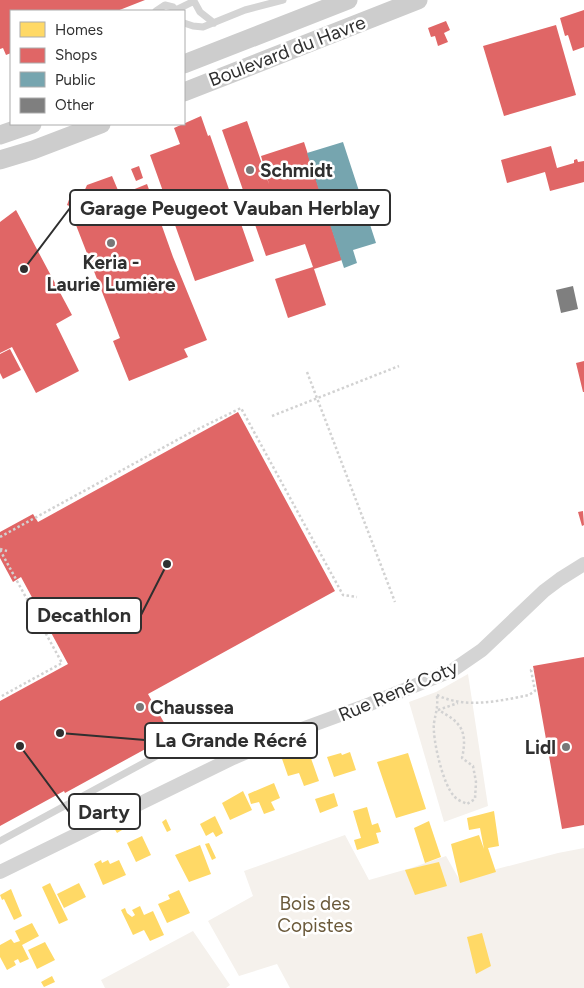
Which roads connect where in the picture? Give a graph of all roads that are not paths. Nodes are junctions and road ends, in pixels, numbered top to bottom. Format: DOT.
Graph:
graph roads {
  1 [pos="283,0"];
  2 [pos="348,0"];
  3 [pos="418,0"];
  4 [pos="194,1"];
  5 [pos="178,10"];
  6 [pos="185,23"];
  7 [pos="214,23"];
  8 [pos="185,64"];
  9 [pos="185,92"];
  10 [pos="29,125"];
  11 [pos="98,125"];
  12 [pos="0,135"];
  13 [pos="0,160"];
  14 [pos="584,564"];
  15 [pos="175,746"];
  16 [pos="0,841"];
  17 [pos="0,872"];
  1 -- 7 [label="lane"];
  2 -- 8 [label="main road, Boulevard du Havre"];
  3 -- 9 [label="main road, Boulevard du Havre"];
  4 -- 5 [label="lane"];
  4 -- 7 [label="lane"];
  6 -- 7 [label="lane"];
  10 -- 12 [label="main road"];
  11 -- 13 [label="main road"];
  14 -- 17 [label="street, Rue René Coty"];
  15 -- 16 [label="lane"];
}
